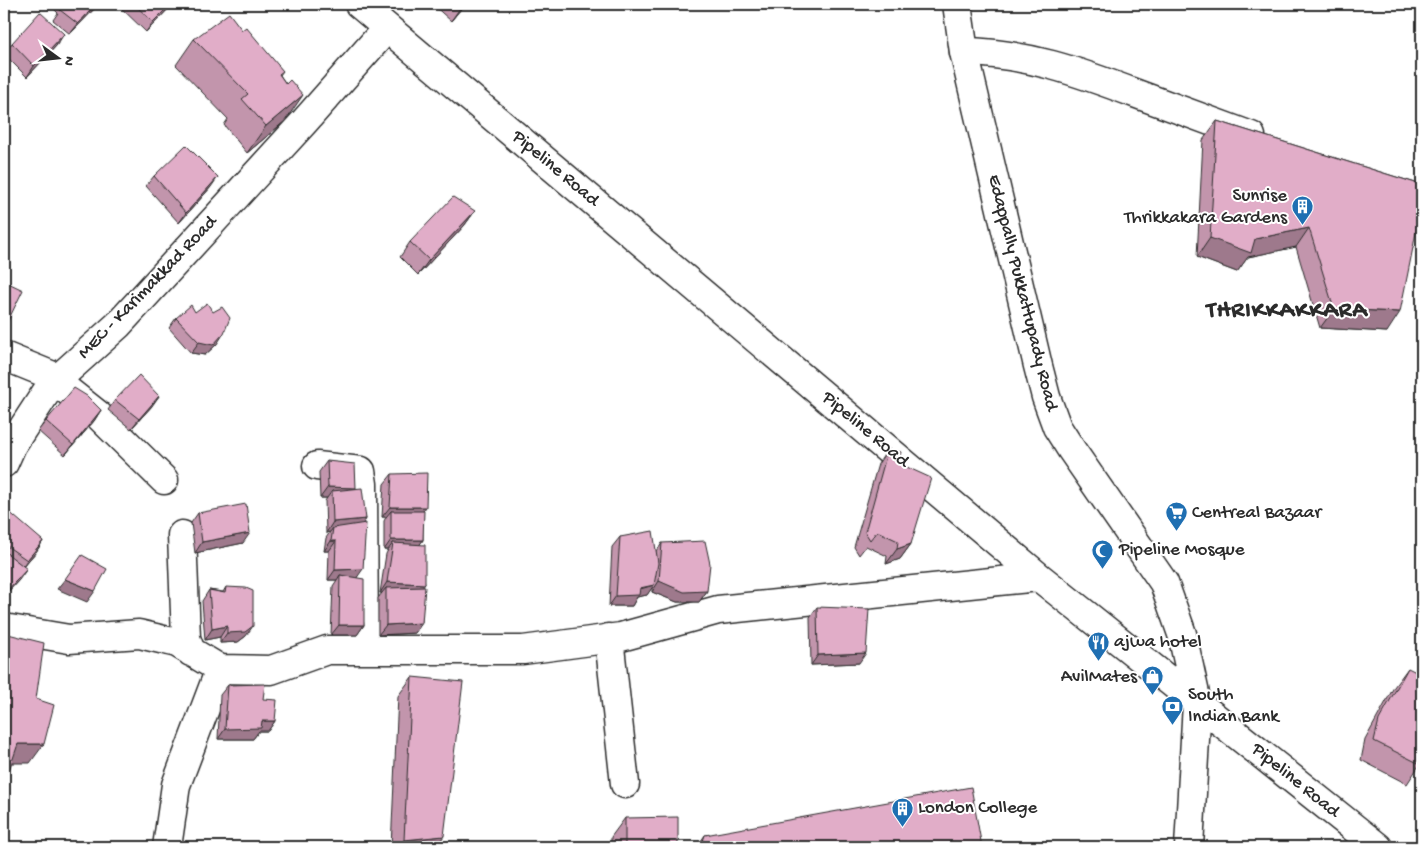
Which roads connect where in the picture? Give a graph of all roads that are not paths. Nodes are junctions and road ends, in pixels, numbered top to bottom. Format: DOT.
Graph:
graph roads {
  1 [pos="358,4"];
  2 [pos="957,4"];
  3 [pos="388,28"];
  4 [pos="964,52"];
  5 [pos="1278,146"];
  6 [pos="4,356"];
  7 [pos="58,378"];
  8 [pos="4,463"];
  9 [pos="317,466"];
  10 [pos="164,480"];
  11 [pos="182,535"];
  12 [pos="1039,577"];
  13 [pos="4,628"];
  14 [pos="609,638"];
  15 [pos="364,650"];
  16 [pos="191,652"];
  17 [pos="220,669"];
  18 [pos="1197,703"];
  19 [pos="625,784"];
  20 [pos="167,847"];
  21 [pos="1189,847"];
  22 [pos="1378,847"];
  1 -- 3 [label="street, Pipeline Road"];
  2 -- 4 [label="street, Edappally Pukkattupady Road"];
  3 -- 7 [label="street, MEC - Karimakkad Road"];
  3 -- 12 [label="street, Pipeline Road"];
  4 -- 5 [label="street"];
  4 -- 18 [label="street, Edappally Pukkattupady Road"];
  6 -- 7 [label="street"];
  7 -- 8 [label="street, MEC - Karimakkad Road"];
  7 -- 10 [label="street"];
  9 -- 15 [label="street"];
  11 -- 16 [label="street"];
  12 -- 14 [label="street"];
  12 -- 18 [label="street, Pipeline Road"];
  13 -- 16 [label="street"];
  14 -- 15 [label="street"];
  14 -- 19 [label="street"];
  15 -- 17 [label="street"];
  16 -- 17 [label="street"];
  17 -- 20 [label="street"];
  18 -- 21 [label="street, Edappally Pukkattupady Road"];
  18 -- 22 [label="street, Pipeline Road"];
}
